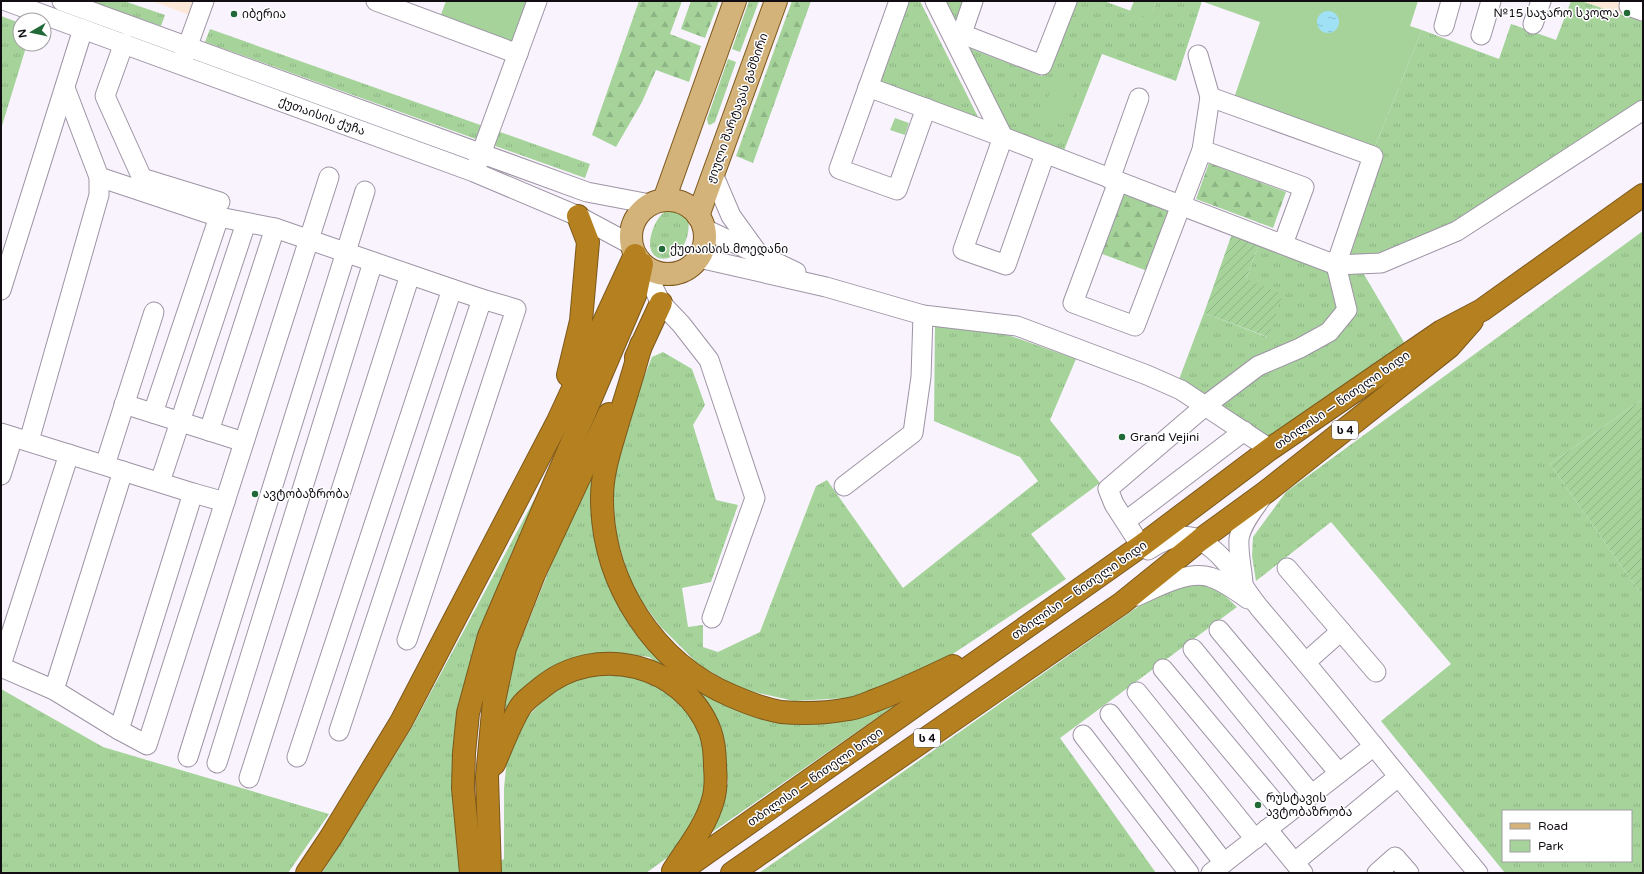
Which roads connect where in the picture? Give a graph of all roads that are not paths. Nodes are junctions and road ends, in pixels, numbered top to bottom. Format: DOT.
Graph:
graph roads {
  1 [pos="6,1"];
  2 [pos="204,1"];
  3 [pos="376,1"];
  4 [pos="537,1"];
  5 [pos="735,1"];
  6 [pos="776,1"];
  7 [pos="899,1"];
  8 [pos="935,1"];
  9 [pos="973,1"];
  10 [pos="1067,1"];
  11 [pos="1451,1"];
  12 [pos="1491,1"];
  13 [pos="1541,1"];
  14 [pos="1630,1"];
  15 [pos="67,2"];
  16 [pos="1643,11"];
  17 [pos="1533,24"];
  18 [pos="1444,26"];
  19 [pos="83,29"];
  20 [pos="1481,35"];
  21 [pos="960,40"];
  22 [pos="124,43"];
  23 [pos="518,54"];
  24 [pos="184,55"];
  25 [pos="1198,55"];
  26 [pos="868,87"];
  27 [pos="65,88"];
  28 [pos="1210,97"];
  29 [pos="1139,98"];
  30 [pos="926,108"];
  31 [pos="1643,110"];
  32 [pos="1004,137"];
  33 [pos="1202,150"];
  34 [pos="481,154"];
  35 [pos="1046,154"];
  36 [pos="474,172"];
  37 [pos="714,174"];
  38 [pos="99,177"];
  39 [pos="329,177"];
  40 [pos="1114,181"];
  41 [pos="365,191"];
  42 [pos="1643,195"];
  43 [pos="657,202"];
  44 [pos="1181,205"];
  45 [pos="219,209"];
  46 [pos="578,216"];
  47 [pos="701,222"];
  48 [pos="246,223"];
  49 [pos="275,228"];
  50 [pos="309,240"];
  51 [pos="1283,244"];
  52 [pos="345,252"];
  53 [pos="757,253"];
  54 [pos="640,258"];
  55 [pos="699,258"];
  56 [pos="373,262"];
  57 [pos="1336,265"];
  58 [pos="675,273"];
  59 [pos="410,275"];
  60 [pos="826,287"];
  61 [pos="452,289"];
  62 [pos="1,290"];
  63 [pos="482,299"];
  64 [pos="661,303"];
  65 [pos="1482,310"];
  66 [pos="154,312"];
  67 [pos="923,315"];
  68 [pos="641,345"];
  69 [pos="124,404"];
  70 [pos="1205,406"];
  71 [pos="153,413"];
  72 [pos="558,421"];
  73 [pos="180,422"];
  74 [pos="209,431"];
  75 [pos="1244,431"];
  76 [pos="14,437"];
  77 [pos="244,442"];
  78 [pos="1270,449"];
  79 [pos="69,454"];
  80 [pos="105,465"];
  81 [pos="123,471"];
  82 [pos="1,474"];
  83 [pos="160,482"];
  84 [pos="844,486"];
  85 [pos="1266,492"];
  86 [pos="193,493"];
  87 [pos="225,502"];
  88 [pos="1126,521"];
  89 [pos="1200,540"];
  90 [pos="1141,546"];
  91 [pos="1287,568"];
  92 [pos="1094,580"];
  93 [pos="1243,583"];
  94 [pos="1122,603"];
  95 [pos="1257,605"];
  96 [pos="712,618"];
  97 [pos="1219,630"];
  98 [pos="1341,631"];
  99 [pos="407,640"];
  100 [pos="1008,641"];
  101 [pos="1193,649"];
  102 [pos="1306,662"];
  103 [pos="1,666"];
  104 [pos="1163,669"];
  105 [pos="1376,672"];
  106 [pos="54,690"];
  107 [pos="1137,692"];
  108 [pos="1110,714"];
  109 [pos="119,730"];
  110 [pos="339,731"];
  111 [pos="1083,736"];
  112 [pos="1374,746"];
  113 [pos="188,757"];
  114 [pos="297,757"];
  115 [pos="217,763"];
  116 [pos="1339,773"];
  117 [pos="487,777"];
  118 [pos="1398,777"];
  119 [pos="249,778"];
  120 [pos="1312,794"];
  121 [pos="1285,815"];
  122 [pos="1261,834"];
  123 [pos="1218,868"];
  124 [pos="1299,868"];
  125 [pos="483,870"];
  126 [pos="307,873"];
  127 [pos="672,873"];
  128 [pos="678,873"];
  129 [pos="732,873"];
  130 [pos="1189,873"];
  131 [pos="1377,873"];
  132 [pos="1409,873"];
  133 [pos="1478,873"];
  1 -- 19 [label="street, ქუთაისის ქუჩა"];
  2 -- 24 [label="street"];
  3 -- 23 [label="street"];
  4 -- 23 [label="street"];
  5 -- 43 [label="main road"];
  6 -- 37 [label="main road, ჟიული შარტავას გამზირი"];
  7 -- 26 [label="street"];
  8 -- 21 [label="street"];
  9 -- 21 [label="street"];
  10 -- 21 [label="street"];
  11 -- 18 [label="street"];
  12 -- 20 [label="street"];
  13 -- 17 [label="street"];
  14 -- 16 [label="street"];
  15 -- 24 [label="street, ქუთაისის ქუჩა"];
  19 -- 22 [label="street, ქუთაისის ქუჩა"];
  19 -- 27 [label="street"];
  21 -- 32 [label="street"];
  22 -- 24 [label="street, ქუთაისის ქუჩა"];
  22 -- 45 [label="street"];
  23 -- 34 [label="street"];
  24 -- 34 [label="street, ქუთაისის ქუჩა"];
  24 -- 36 [label="street, ქუთაისის ქუჩა"];
  25 -- 28 [label="street"];
  26 -- 30 [label="street"];
  26 -- 30 [label="street"];
  27 -- 38 [label="street"];
  27 -- 62 [label="street"];
  28 -- 33 [label="street"];
  28 -- 57 [label="street"];
  29 -- 40 [label="street"];
  30 -- 32 [label="street"];
  31 -- 57 [label="street"];
  32 -- 35 [label="street"];
  32 -- 35 [label="street"];
  33 -- 44 [label="street"];
  33 -- 51 [label="street"];
  34 -- 36 [label="street"];
  34 -- 43 [label="street, ქუთაისის ქუჩა"];
  35 -- 40 [label="street"];
  36 -- 46 [label="street, ქუთაისის ქუჩა"];
  37 -- 47 [label="main road, ჟიული შარტავას გამზირი"];
  37 -- 53 [label="street"];
  38 -- 45 [label="street"];
  38 -- 76 [label="street"];
  39 -- 50 [label="street"];
  40 -- 44 [label="street"];
  40 -- 44 [label="street"];
  41 -- 52 [label="street"];
  42 -- 65 [label="highway, თბილისი — წითელი ხიდი / ს 4"];
  43 -- 47 [label="main road"];
  43 -- 54 [label="main road"];
  44 -- 51 [label="street"];
  45 -- 48 [label="street"];
  45 -- 71 [label="street"];
  46 -- 54 [label="street, ქუთაისის ქუჩა"];
  46 -- 72 [label="highway"];
  47 -- 53 [label="street"];
  47 -- 55 [label="main road"];
  48 -- 49 [label="street"];
  48 -- 73 [label="street"];
  49 -- 50 [label="street"];
  49 -- 74 [label="street"];
  50 -- 52 [label="street"];
  50 -- 77 [label="street"];
  51 -- 57 [label="street"];
  52 -- 56 [label="street"];
  52 -- 113 [label="street"];
  53 -- 60 [label="street"];
  54 -- 58 [label="main road"];
  54 -- 64 [label="street"];
  54 -- 72 [label="highway"];
  54 -- 125 [label="highway"];
  55 -- 58 [label="main road"];
  55 -- 60 [label="street"];
  56 -- 59 [label="street"];
  56 -- 115 [label="street"];
  57 -- 70 [label="street"];
  58 -- 64 [label="main road"];
  59 -- 61 [label="street"];
  59 -- 119 [label="street"];
  60 -- 67 [label="street"];
  61 -- 63 [label="street"];
  61 -- 114 [label="street"];
  63 -- 99 [label="street"];
  63 -- 110 [label="street"];
  64 -- 68 [label="highway"];
  64 -- 96 [label="street"];
  65 -- 78 [label="highway, თბილისი — წითელი ხიდი / ს 4"];
  65 -- 85 [label="highway, თბილისი — წითელი ხიდი / ს 4"];
  66 -- 69 [label="street"];
  67 -- 70 [label="street"];
  67 -- 84 [label="street"];
  68 -- 100 [label="highway"];
  68 -- 117 [label="highway"];
  69 -- 71 [label="street"];
  69 -- 80 [label="street"];
  70 -- 75 [label="street"];
  70 -- 88 [label="street"];
  71 -- 73 [label="street"];
  72 -- 126 [label="highway"];
  73 -- 74 [label="street"];
  73 -- 83 [label="street"];
  74 -- 77 [label="street"];
  75 -- 78 [label="street"];
  75 -- 88 [label="street"];
  76 -- 79 [label="street"];
  76 -- 82 [label="street"];
  77 -- 87 [label="street"];
  78 -- 90 [label="highway, თბილისი — წითელი ხიდი / ს 4"];
  79 -- 80 [label="street"];
  79 -- 103 [label="street"];
  80 -- 81 [label="street"];
  81 -- 83 [label="street"];
  81 -- 106 [label="street"];
  83 -- 86 [label="street"];
  85 -- 89 [label="highway, თბილისი — წითელი ხიდი / ს 4"];
  85 -- 93 [label="street"];
  86 -- 87 [label="street"];
  86 -- 109 [label="street"];
  87 -- 109 [label="street"];
  88 -- 90 [label="street"];
  89 -- 92 [label="street"];
  89 -- 93 [label="street"];
  89 -- 94 [label="highway, თბილისი — წითელი ხიდი / ს 4"];
  90 -- 92 [label="highway, თბილისი — წითელი ხიდი / ს 4"];
  91 -- 98 [label="street"];
  92 -- 100 [label="highway, თბილისი — წითელი ხიდი / ს 4"];
  93 -- 95 [label="street"];
  94 -- 95 [label="street"];
  94 -- 129 [label="highway, თბილისი — წითელი ხიდი / ს 4"];
  95 -- 102 [label="street"];
  97 -- 116 [label="street"];
  98 -- 102 [label="street"];
  98 -- 105 [label="street"];
  100 -- 128 [label="highway, თბილისი — წითელი ხიდი / ს 4"];
  101 -- 120 [label="street"];
  102 -- 112 [label="street"];
  103 -- 106 [label="street"];
  104 -- 121 [label="street"];
  106 -- 109 [label="street"];
  107 -- 122 [label="street"];
  108 -- 123 [label="street"];
  111 -- 130 [label="street"];
  112 -- 116 [label="street"];
  112 -- 118 [label="street"];
  116 -- 120 [label="street"];
  117 -- 125 [label="highway"];
  117 -- 127 [label="highway"];
  118 -- 124 [label="street"];
  118 -- 133 [label="street"];
  120 -- 121 [label="street"];
  121 -- 122 [label="street"];
  122 -- 123 [label="street"];
  122 -- 124 [label="street"];
  131 -- 132 [label="street"];
}
